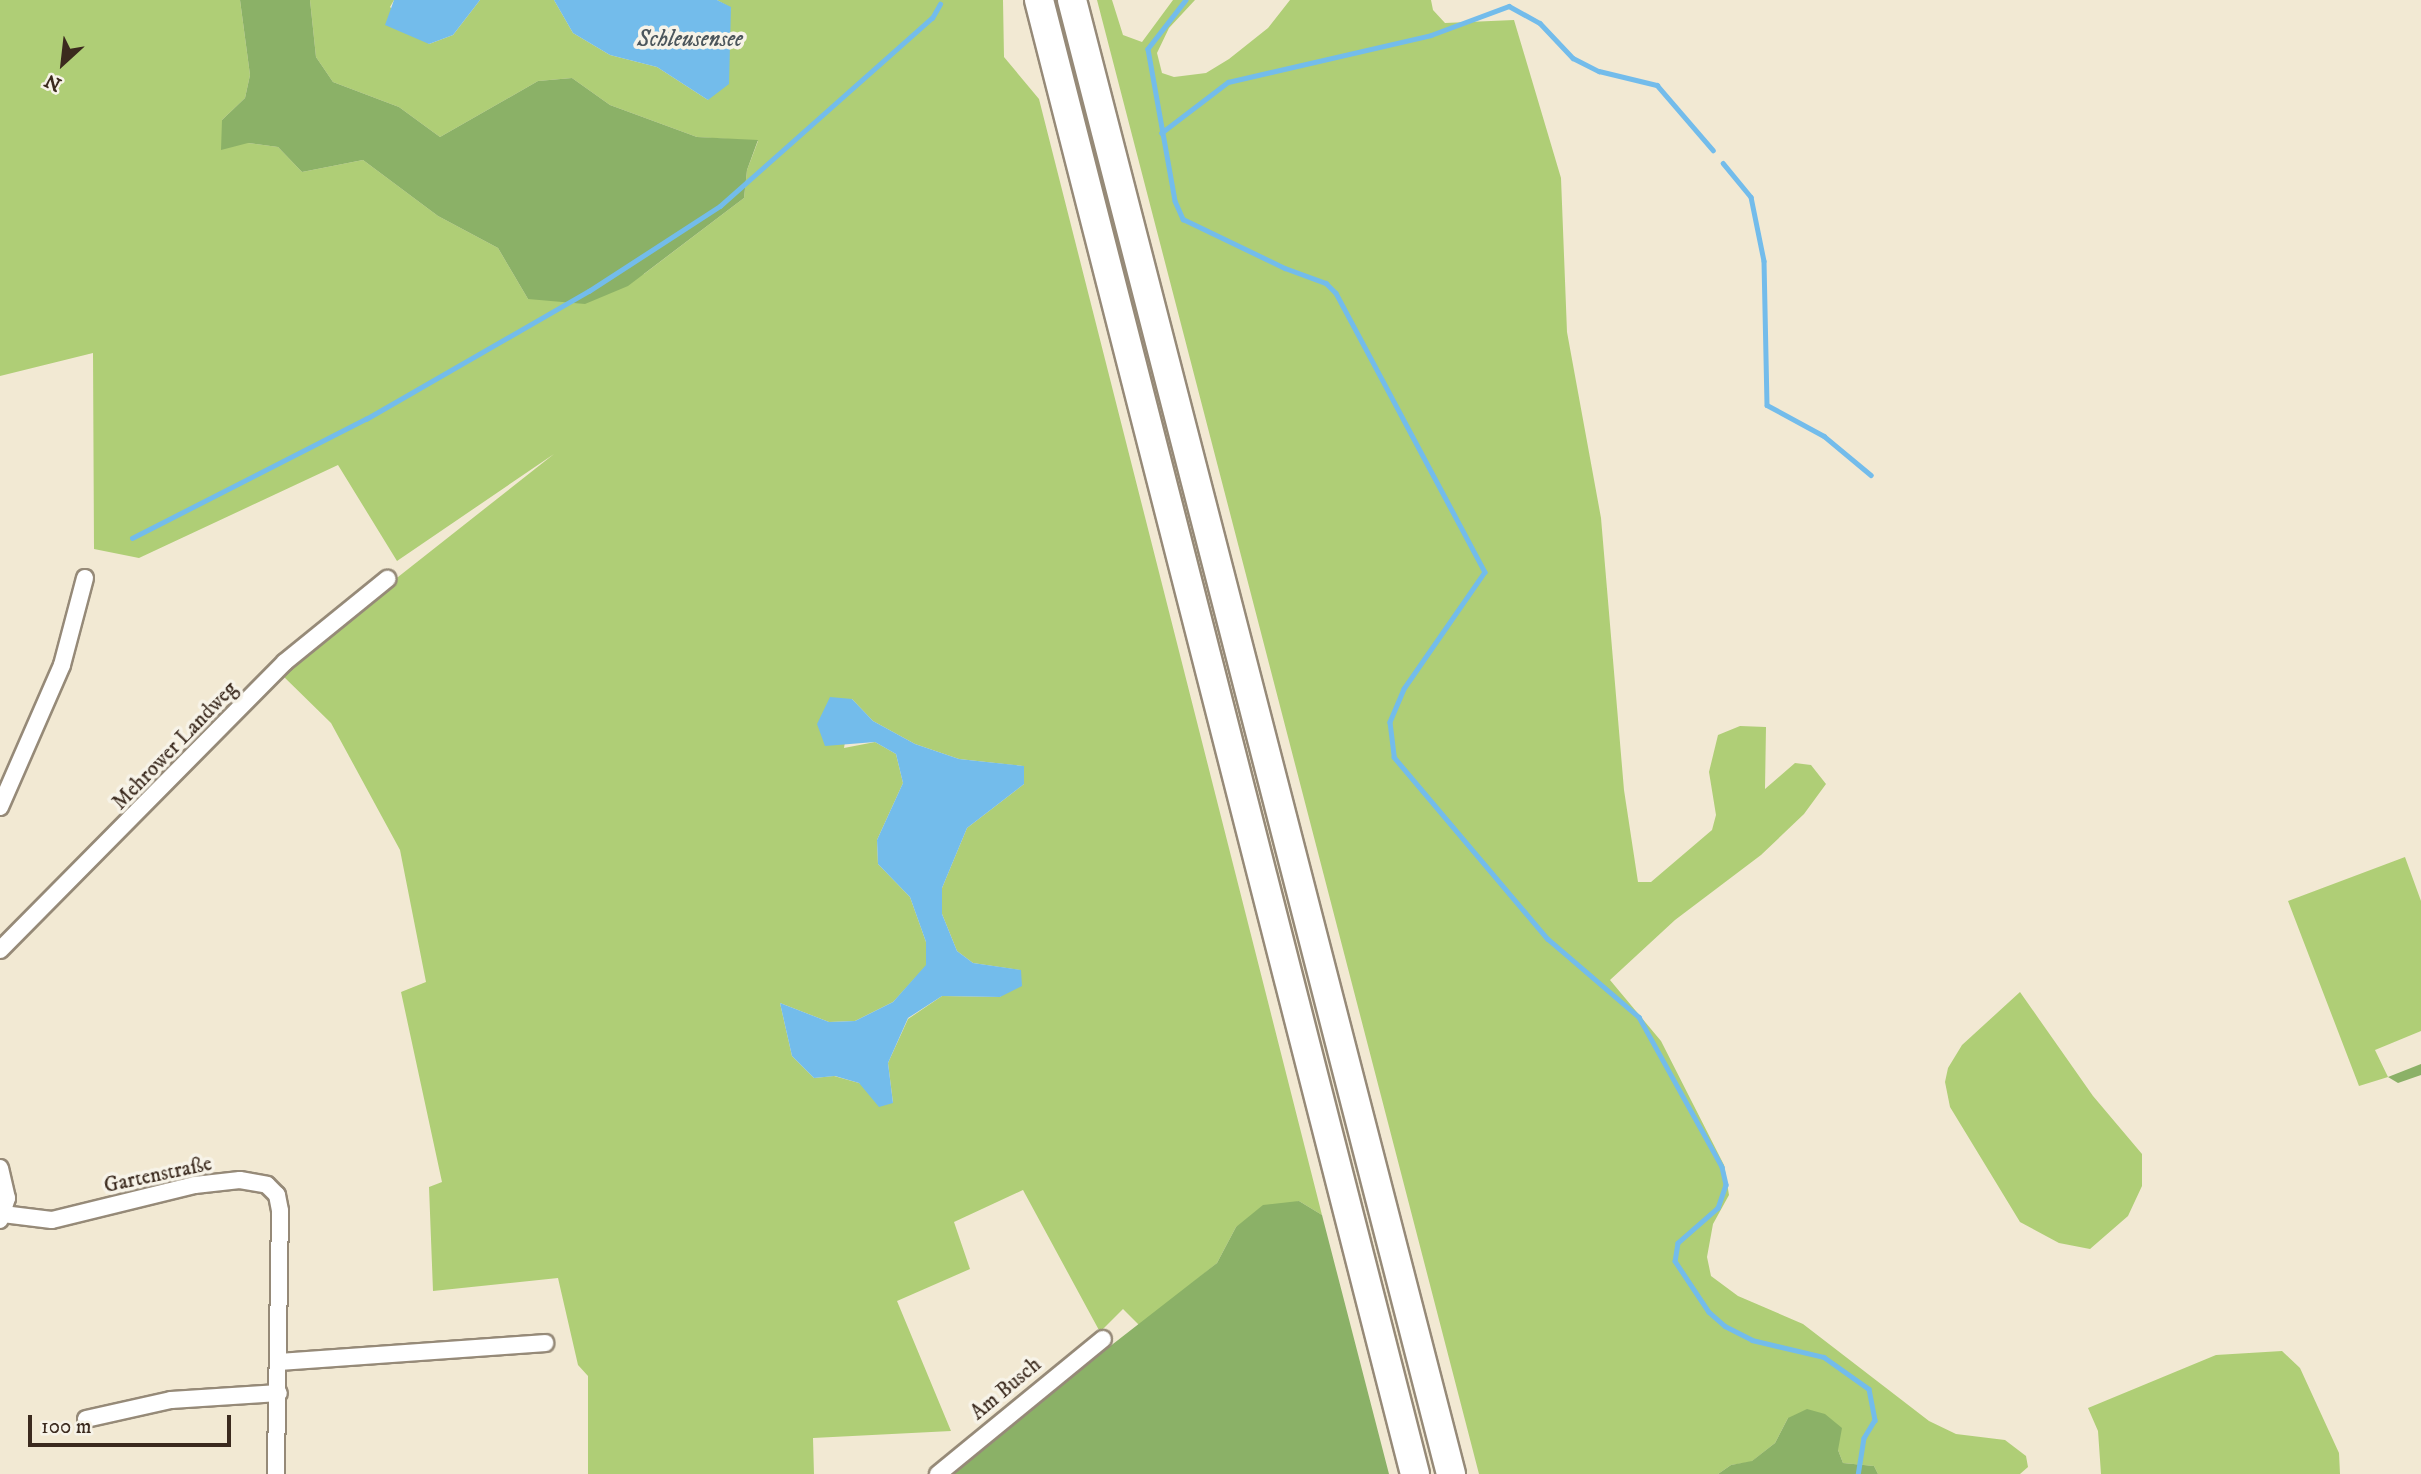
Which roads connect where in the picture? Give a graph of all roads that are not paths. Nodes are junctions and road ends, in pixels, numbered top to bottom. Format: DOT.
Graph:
graph roads {
  1 [pos="1039,0"];
  2 [pos="1072,0"];
  3 [pos="86,578"];
  4 [pos="387,579"];
  5 [pos="0,807"];
  6 [pos="0,950"];
  7 [pos="0,1168"];
  8 [pos="2,1217"];
  9 [pos="1102,1339"];
  10 [pos="545,1343"];
  11 [pos="280,1362"];
  12 [pos="279,1394"];
  13 [pos="86,1419"];
  14 [pos="276,1474"];
  15 [pos="938,1474"];
  16 [pos="1415,1474"];
  17 [pos="1451,1474"];
  1 -- 16 [label="highway"];
  2 -- 17 [label="highway"];
  3 -- 5 [label="street"];
  4 -- 6 [label="street, Mehrower Landweg"];
  7 -- 8 [label="street"];
  8 -- 11 [label="street, Gartenstraße"];
  9 -- 15 [label="street, Am Busch"];
  10 -- 11 [label="street"];
  11 -- 12 [label="street, Gartenstraße"];
  12 -- 13 [label="street"];
  12 -- 14 [label="street, Gartenstraße"];
}
